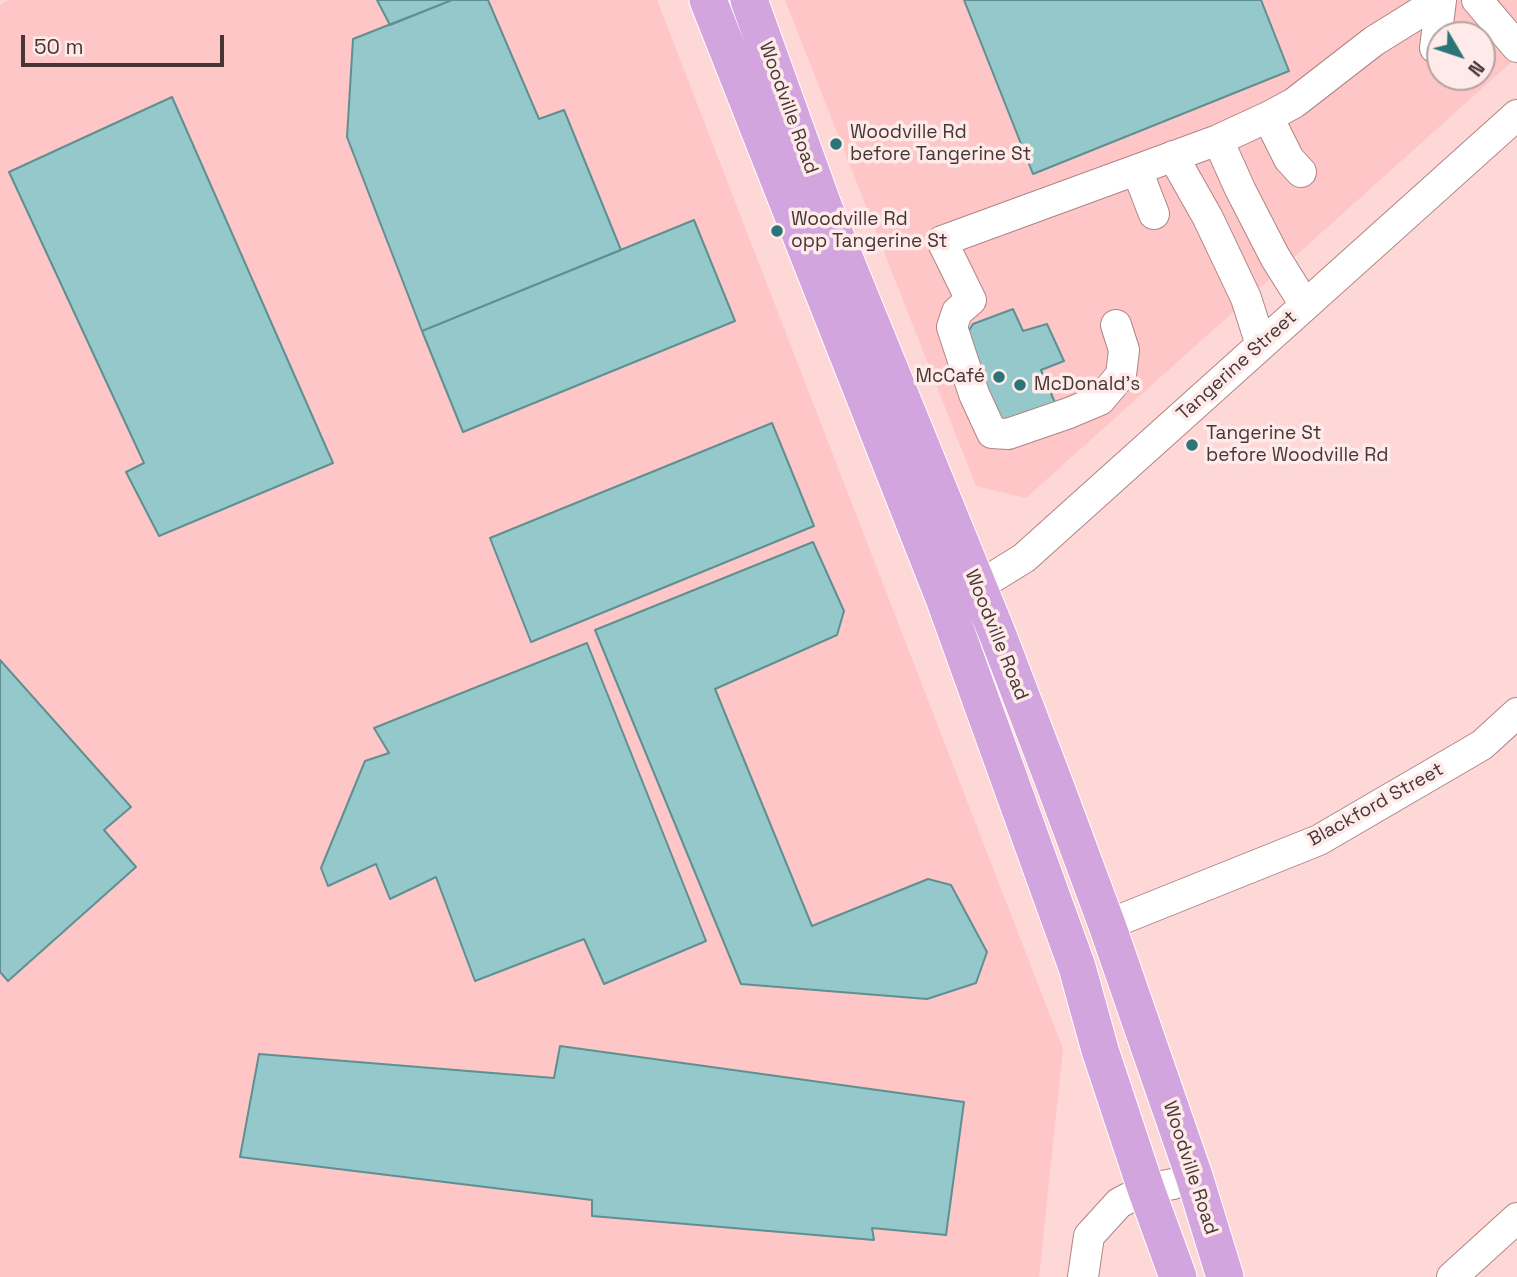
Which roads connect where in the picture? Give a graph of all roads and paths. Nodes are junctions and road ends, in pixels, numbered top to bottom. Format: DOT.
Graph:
graph roads {
  1 [pos="708,0"];
  2 [pos="749,0"];
  3 [pos="1441,0"];
  4 [pos="1477,0"];
  5 [pos="1438,21"];
  6 [pos="1517,47"];
  7 [pos="1517,115"];
  8 [pos="1268,117"];
  9 [pos="1218,140"];
  10 [pos="1172,156"];
  11 [pos="1137,170"];
  12 [pos="1301,172"];
  13 [pos="1154,214"];
  14 [pos="1305,305"];
  15 [pos="1116,325"];
  16 [pos="1261,345"];
  17 [pos="961,593"];
  18 [pos="1517,713"];
  19 [pos="1107,925"];
  20 [pos="1194,1176"];
  21 [pos="1146,1189"];
  22 [pos="1517,1218"];
  23 [pos="1083,1277"];
  24 [pos="1178,1277"];
  25 [pos="1224,1277"];
  26 [pos="1452,1277"];
  1 -- 17 [label="main road, Woodville Road"];
  2 -- 17 [label="main road, Woodville Road"];
  3 -- 5 [label="street"];
  3 -- 8 [label="street"];
  4 -- 6 [label="street"];
  7 -- 14 [label="street, Tangerine Street"];
  8 -- 9 [label="street"];
  8 -- 12 [label="street"];
  9 -- 10 [label="street"];
  9 -- 14 [label="street"];
  10 -- 11 [label="street"];
  10 -- 16 [label="street"];
  11 -- 13 [label="street"];
  11 -- 15 [label="street"];
  14 -- 16 [label="street, Tangerine Street"];
  16 -- 17 [label="street, Tangerine Street"];
  17 -- 19 [label="main road, Woodville Road"];
  17 -- 21 [label="main road, Woodville Road"];
  18 -- 19 [label="street, Blackford Street"];
  19 -- 20 [label="main road, Woodville Road"];
  20 -- 21 [label="street"];
  20 -- 25 [label="main road, Woodville Road"];
  21 -- 23 [label="street"];
  21 -- 24 [label="main road, Woodville Road"];
  22 -- 26 [label="street"];
}
